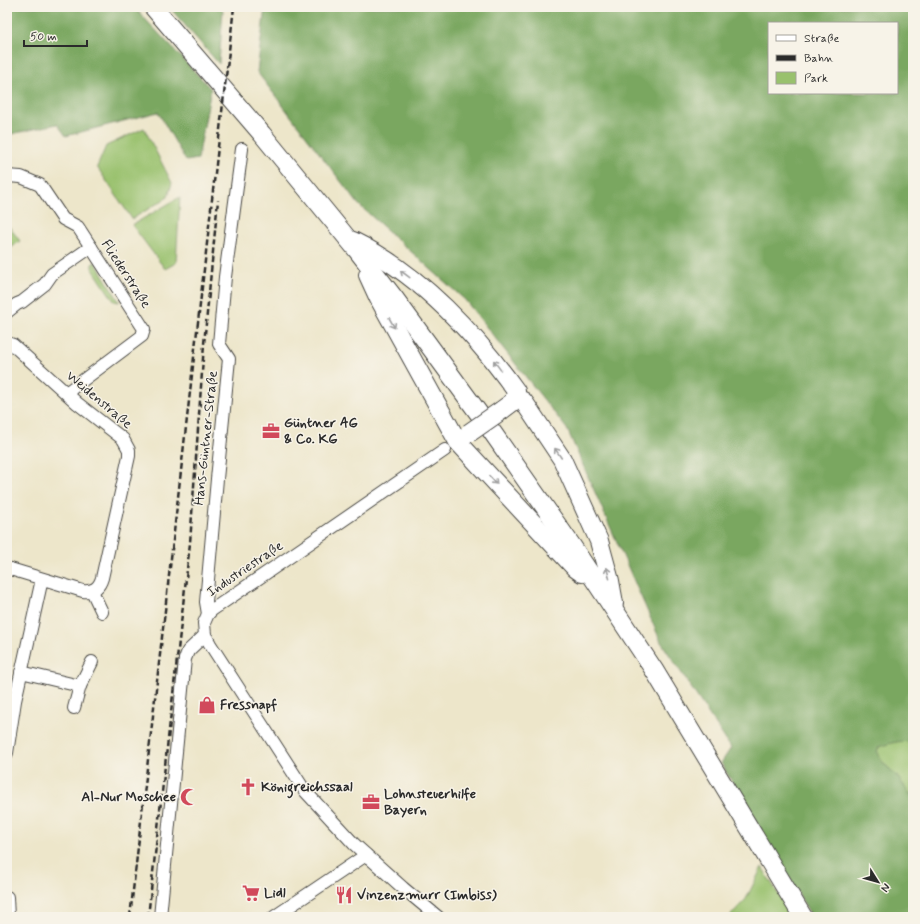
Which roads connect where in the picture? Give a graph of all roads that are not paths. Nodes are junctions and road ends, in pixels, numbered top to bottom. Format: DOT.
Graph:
graph roads {
  1 [pos="153,7"];
  2 [pos="242,149"];
  3 [pos="7,176"];
  4 [pos="352,244"];
  5 [pos="91,247"];
  6 [pos="7,312"];
  7 [pos="7,343"];
  8 [pos="66,393"];
  9 [pos="509,404"];
  10 [pos="457,442"];
  11 [pos="7,568"];
  12 [pos="42,579"];
  13 [pos="600,587"];
  14 [pos="92,590"];
  15 [pos="615,611"];
  16 [pos="102,612"];
  17 [pos="208,614"];
  18 [pos="205,635"];
  19 [pos="92,662"];
  20 [pos="21,672"];
  21 [pos="80,686"];
  22 [pos="74,708"];
  23 [pos="7,753"];
  24 [pos="366,855"];
  25 [pos="7,897"];
  26 [pos="8,917"];
  27 [pos="160,917"];
  28 [pos="274,917"];
  29 [pos="438,917"];
  30 [pos="803,917"];
  1 -- 4 [label="highway"];
  2 -- 17 [label="street, Hans-Güntner-Straße"];
  3 -- 5 [label="street, Fliederstraße"];
  9 -- 4 [label="highway, one-way"];
  4 -- 10 [label="highway, one-way"];
  4 -- 13 [label="highway"];
  5 -- 6 [label="street"];
  5 -- 8 [label="street, Fliederstraße"];
  7 -- 8 [label="street, Weidenstraße"];
  8 -- 14 [label="street, Weidenstraße"];
  9 -- 10 [label="highway, bridge"];
  15 -- 9 [label="highway, one-way"];
  10 -- 13 [label="highway, one-way"];
  10 -- 17 [label="street, Industriestraße"];
  11 -- 12 [label="street"];
  12 -- 14 [label="street"];
  12 -- 20 [label="street"];
  13 -- 15 [label="highway"];
  14 -- 16 [label="street"];
  15 -- 30 [label="highway"];
  17 -- 18 [label="street, Industriestraße"];
  18 -- 24 [label="street"];
  18 -- 27 [label="street"];
  19 -- 21 [label="street"];
  20 -- 21 [label="street"];
  20 -- 23 [label="street"];
  21 -- 22 [label="street"];
  24 -- 28 [label="street"];
  24 -- 29 [label="street"];
  25 -- 26 [label="street"];
}
